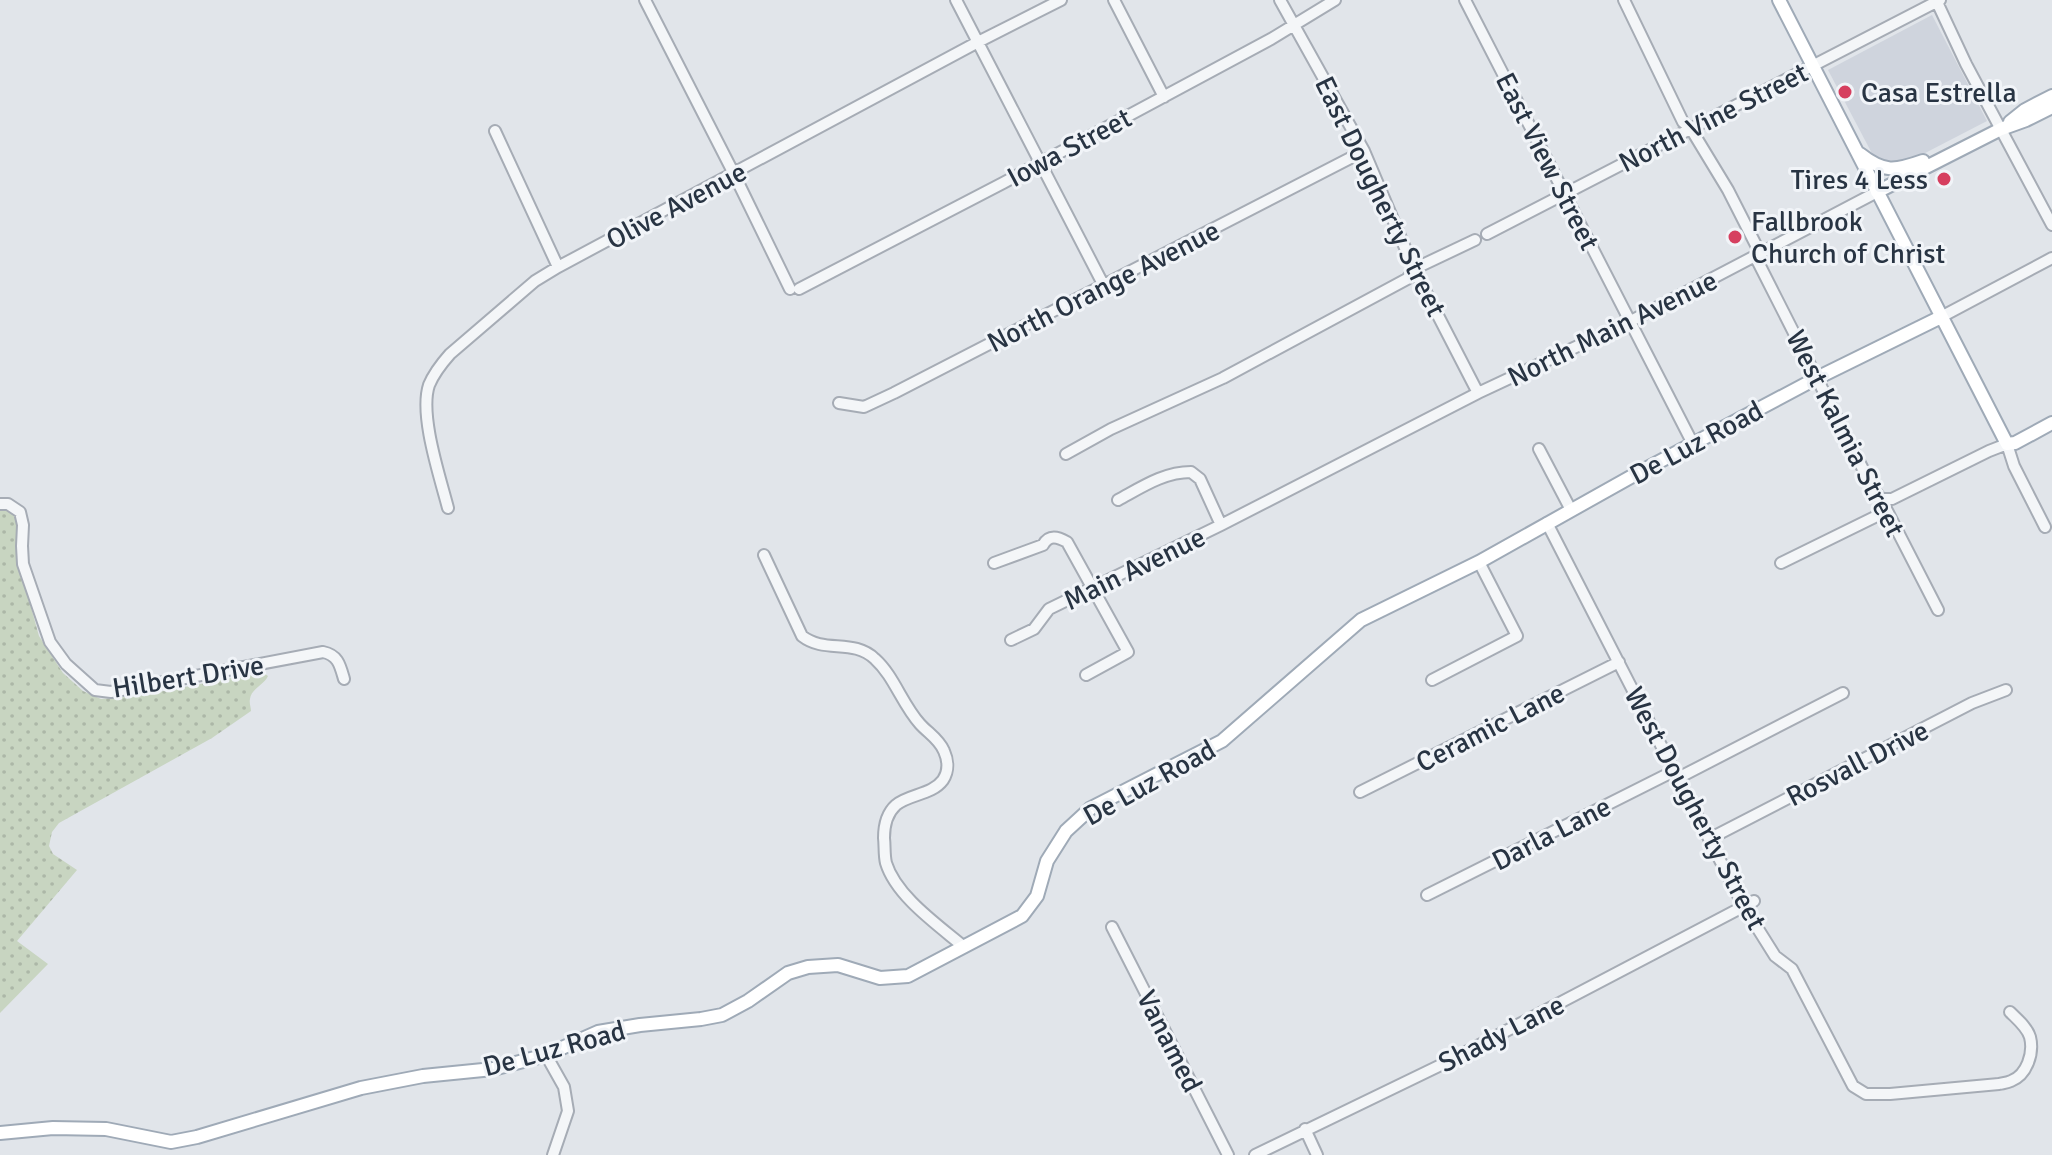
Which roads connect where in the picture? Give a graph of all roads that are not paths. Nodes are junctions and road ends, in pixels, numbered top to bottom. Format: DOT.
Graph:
graph roads {
  1 [pos="645,0"];
  2 [pos="956,0"];
  3 [pos="1061,0"];
  4 [pos="1114,0"];
  5 [pos="1280,0"];
  6 [pos="1335,0"];
  7 [pos="1465,0"];
  8 [pos="1625,0"];
  9 [pos="1779,0"];
  10 [pos="1937,1"];
  11 [pos="1295,23"];
  12 [pos="978,42"];
  13 [pos="1813,66"];
  14 [pos="2052,96"];
  15 [pos="1164,97"];
  16 [pos="2052,107"];
  17 [pos="1691,129"];
  18 [pos="2001,129"];
  19 [pos="495,131"];
  20 [pos="1364,151"];
  21 [pos="1856,151"];
  22 [pos="1040,163"];
  23 [pos="1934,163"];
  24 [pos="734,174"];
  25 [pos="1877,192"];
  26 [pos="1565,193"];
  27 [pos="2052,225"];
  28 [pos="1487,234"];
  29 [pos="1475,240"];
  30 [pos="1757,255"];
  31 [pos="2052,258"];
  32 [pos="558,267"];
  33 [pos="1414,269"];
  34 [pos="1104,286"];
  35 [pos="1941,317"];
  36 [pos="1631,321"];
  37 [pos="1817,378"];
  38 [pos="1478,393"];
  39 [pos="839,403"];
  40 [pos="2052,423"];
  41 [pos="1693,444"];
  42 [pos="2007,444"];
  43 [pos="1539,449"];
  44 [pos="1066,454"];
  45 [pos="1881,499"];
  46 [pos="1118,500"];
  47 [pos="0,504"];
  48 [pos="448,508"];
  49 [pos="1571,510"];
  50 [pos="1887,511"];
  51 [pos="1547,523"];
  52 [pos="1221,525"];
  53 [pos="2045,527"];
  54 [pos="764,555"];
  55 [pos="1479,562"];
  56 [pos="994,563"];
  57 [pos="1781,563"];
  58 [pos="1093,588"];
  59 [pos="1938,610"];
  60 [pos="1011,640"];
  61 [pos="1619,662"];
  62 [pos="1086,675"];
  63 [pos="344,679"];
  64 [pos="1432,680"];
  65 [pos="2006,690"];
  66 [pos="1843,693"];
  67 [pos="1676,775"];
  68 [pos="1360,792"];
  69 [pos="1709,839"];
  70 [pos="1427,895"];
  71 [pos="1748,903"];
  72 [pos="1112,927"];
  73 [pos="964,947"];
  74 [pos="2010,1012"];
  75 [pos="546,1055"];
  76 [pos="1305,1129"];
  77 [pos="0,1133"];
  78 [pos="553,1155"];
  79 [pos="1228,1155"];
  80 [pos="1255,1155"];
  81 [pos="1317,1155"];
  1 -- 24 [label="street"];
  2 -- 12 [label="street"];
  3 -- 12 [label="street, Olive Avenue"];
  4 -- 15 [label="street"];
  5 -- 11 [label="street, East Dougherty Street"];
  6 -- 11 [label="street, Iowa Street"];
  7 -- 26 [label="street, East View Street"];
  8 -- 17 [label="street, West Kalmia Street"];
  9 -- 13 [label="main road"];
  10 -- 13 [label="street, North Vine Street"];
  10 -- 18 [label="street"];
  11 -- 15 [label="street, Iowa Street"];
  11 -- 20 [label="street, East Dougherty Street"];
  12 -- 22 [label="street"];
  12 -- 24 [label="street, Olive Avenue"];
  13 -- 17 [label="street, North Vine Street"];
  13 -- 21 [label="main road"];
  14 -- 18 [label="main road, North Main Avenue"];
  15 -- 22 [label="street, Iowa Street"];
  16 -- 18 [label="main road, North Main Avenue"];
  17 -- 26 [label="street, North Vine Street"];
  17 -- 30 [label="street, West Kalmia Street"];
  18 -- 23 [label="main road, North Main Avenue"];
  18 -- 27 [label="street"];
  19 -- 32 [label="street"];
  20 -- 33 [label="street, East Dougherty Street"];
  20 -- 34 [label="street, North Orange Avenue"];
  21 -- 23 [label="main road"];
  21 -- 25 [label="main road"];
  22 -- 24 [label="street, Iowa Street"];
  22 -- 34 [label="street"];
  23 -- 25 [label="main road, North Main Avenue"];
  24 -- 32 [label="street, Olive Avenue"];
  25 -- 30 [label="street, North Main Avenue"];
  25 -- 35 [label="main road"];
  26 -- 28 [label="street, North Vine Street"];
  26 -- 36 [label="street, East View Street"];
  29 -- 33 [label="street"];
  30 -- 36 [label="street, North Main Avenue"];
  30 -- 37 [label="street, West Kalmia Street"];
  31 -- 35 [label="street"];
  32 -- 48 [label="street, Olive Avenue"];
  33 -- 38 [label="street, East Dougherty Street"];
  33 -- 44 [label="street"];
  34 -- 39 [label="street, North Orange Avenue"];
  35 -- 37 [label="main road, De Luz Road"];
  35 -- 42 [label="main road"];
  36 -- 38 [label="street, North Main Avenue"];
  36 -- 41 [label="street, East View Street"];
  37 -- 41 [label="main road, De Luz Road"];
  37 -- 45 [label="street, West Kalmia Street"];
  38 -- 52 [label="street, North Main Avenue"];
  40 -- 42 [label="main road"];
  41 -- 49 [label="main road, De Luz Road"];
  42 -- 45 [label="street"];
  42 -- 53 [label="street"];
  43 -- 49 [label="street"];
  45 -- 50 [label="street, West Kalmia Street"];
  46 -- 52 [label="street"];
  47 -- 63 [label="street, Hilbert Drive"];
  49 -- 51 [label="main road, De Luz Road"];
  50 -- 57 [label="street"];
  50 -- 59 [label="street, West Kalmia Street"];
  51 -- 55 [label="main road, De Luz Road"];
  51 -- 61 [label="street, West Dougherty Street"];
  52 -- 58 [label="street, Main Avenue"];
  54 -- 73 [label="street"];
  55 -- 64 [label="street"];
  55 -- 73 [label="main road, De Luz Road"];
  56 -- 58 [label="street"];
  58 -- 60 [label="street, Main Avenue"];
  58 -- 62 [label="street"];
  61 -- 67 [label="street, West Dougherty Street"];
  61 -- 68 [label="street, Ceramic Lane"];
  65 -- 69 [label="street, Rosvall Drive"];
  66 -- 67 [label="street, Darla Lane"];
  67 -- 69 [label="street, West Dougherty Street"];
  67 -- 70 [label="street, Darla Lane"];
  69 -- 71 [label="street, West Dougherty Street"];
  71 -- 74 [label="street, West Dougherty Street"];
  71 -- 76 [label="street, Shady Lane"];
  72 -- 79 [label="street, Vanamed"];
  73 -- 75 [label="main road, De Luz Road"];
  75 -- 77 [label="main road, De Luz Road"];
  75 -- 78 [label="street"];
  76 -- 80 [label="street, Shady Lane"];
  76 -- 81 [label="street"];
}
